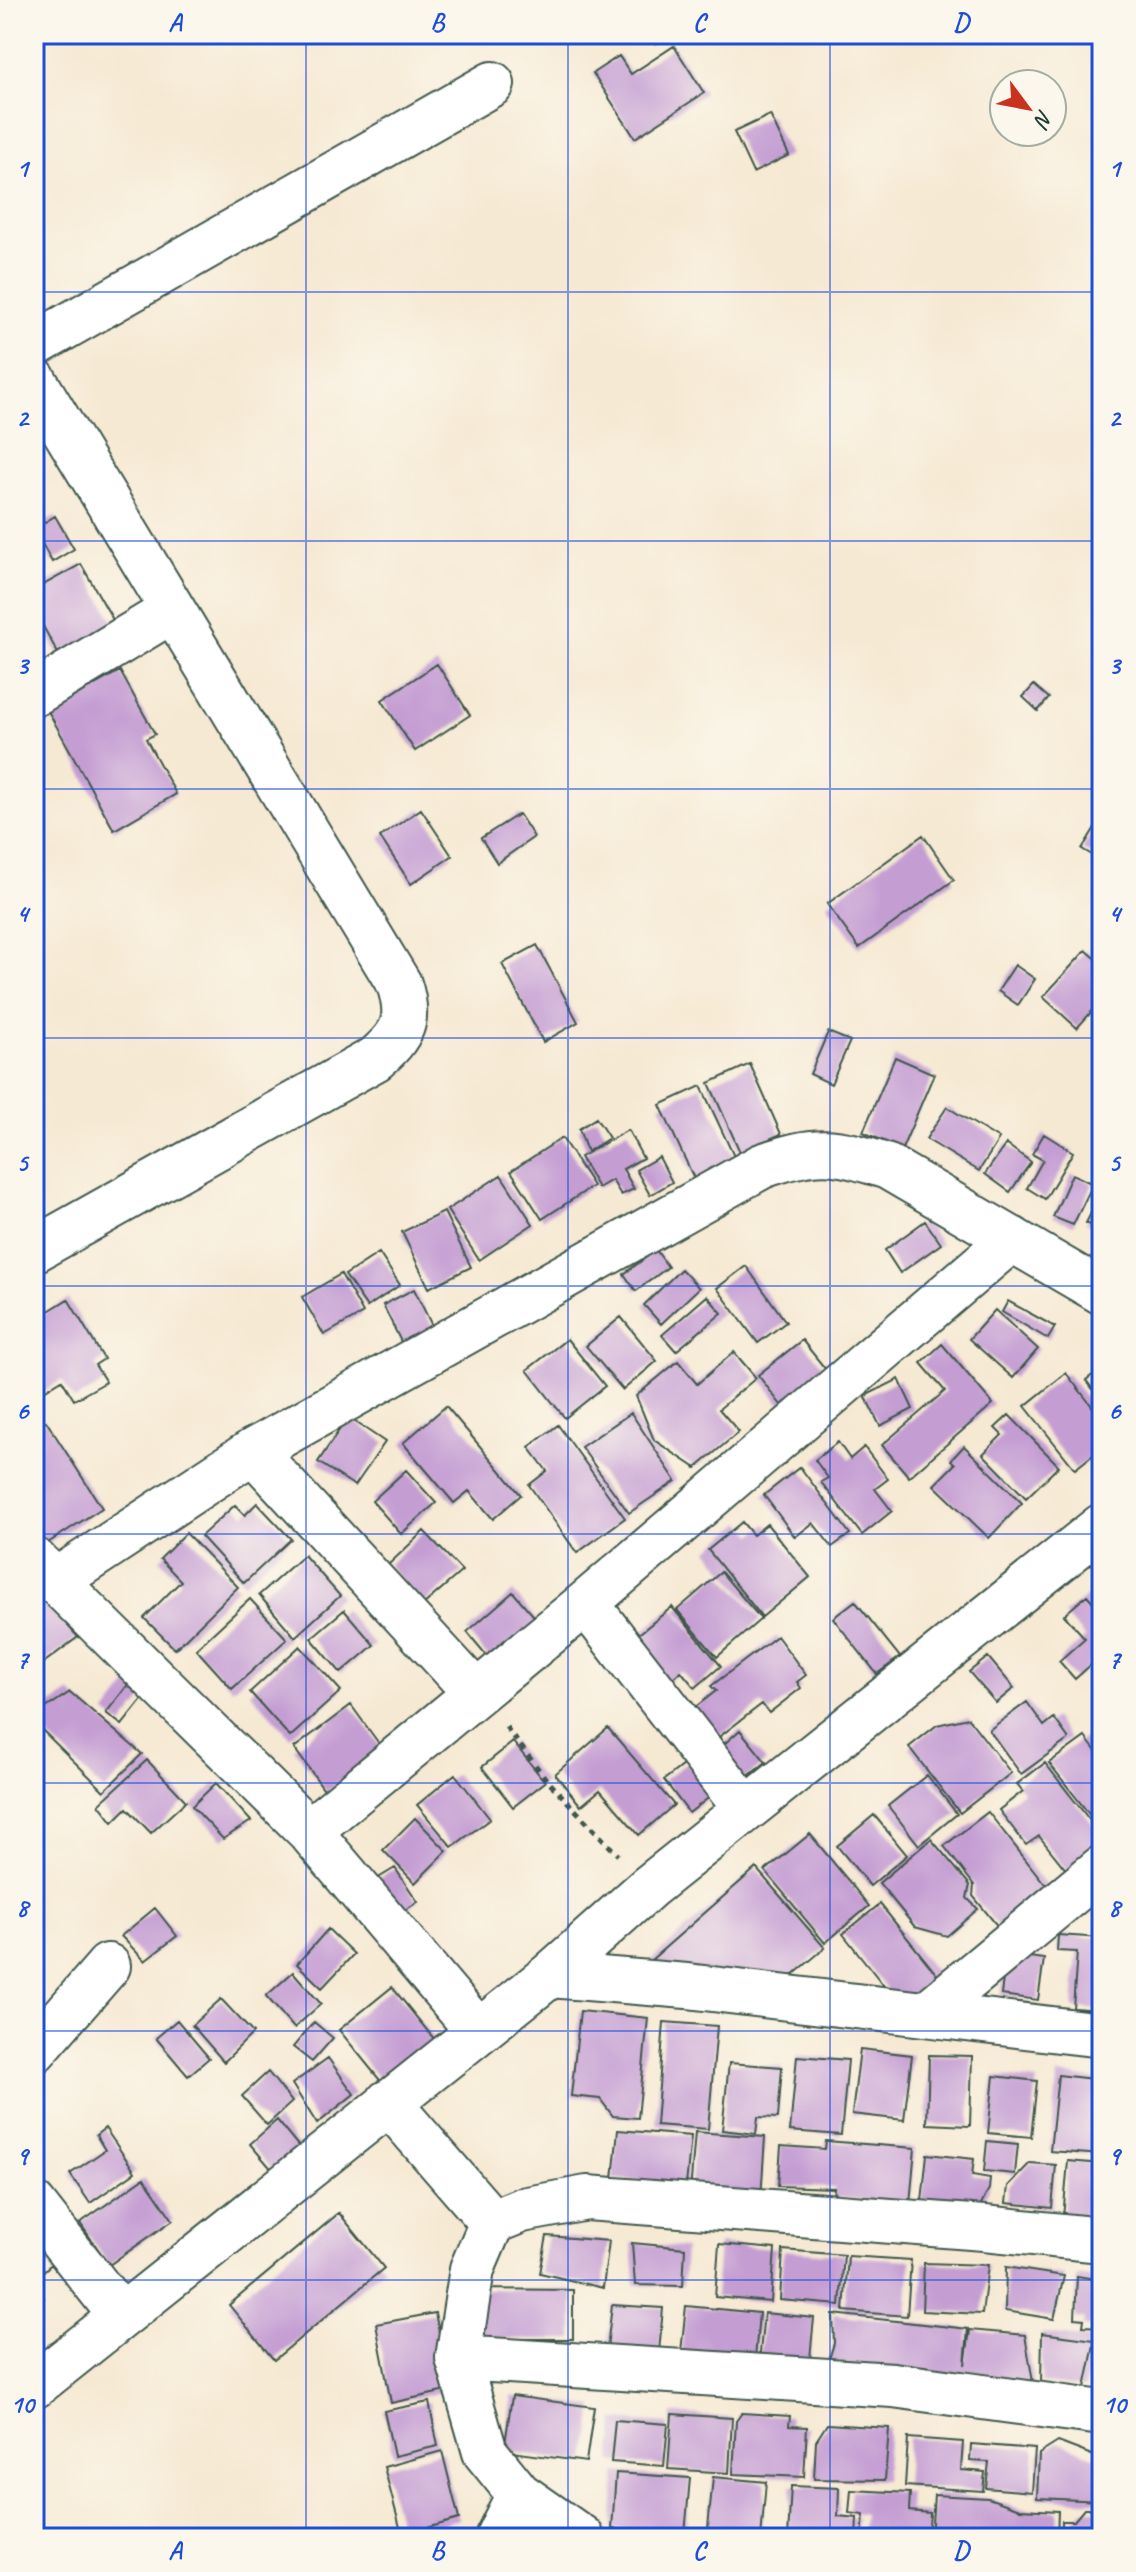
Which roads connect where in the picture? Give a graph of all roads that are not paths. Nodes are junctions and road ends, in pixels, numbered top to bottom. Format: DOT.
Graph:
graph roads {
  1 [pos="492,84"];
  2 [pos="34,345"];
  3 [pos="34,380"];
  4 [pos="173,610"];
  5 [pos="34,694"];
  6 [pos="1012,1239"];
  7 [pos="34,1250"];
  8 [pos="1102,1292"];
  9 [pos="253,1451"];
  10 [pos="1102,1526"];
  11 [pos="44,1571"];
  12 [pos="586,1603"];
  13 [pos="476,1693"];
  14 [pos="746,1809"];
  15 [pos="309,1831"];
  16 [pos="1102,1868"];
  17 [pos="108,1966"];
  18 [pos="550,1975"];
  19 [pos="926,2014"];
  20 [pos="477,2030"];
  21 [pos="1102,2035"];
  22 [pos="34,2051"];
  23 [pos="388,2102"];
  24 [pos="34,2205"];
  25 [pos="492,2222"];
  26 [pos="1102,2240"];
  27 [pos="121,2316"];
  28 [pos="458,2358"];
  29 [pos="34,2386"];
  30 [pos="1102,2413"];
  31 [pos="519,2494"];
  32 [pos="586,2537"];
  33 [pos="497,2538"];
  1 -- 2 [label="street"];
  3 -- 4 [label="street"];
  4 -- 5 [label="street"];
  4 -- 7 [label="street"];
  6 -- 8 [label="street"];
  6 -- 9 [label="street"];
  6 -- 12 [label="street"];
  9 -- 11 [label="street"];
  9 -- 13 [label="street"];
  10 -- 14 [label="street"];
  11 -- 15 [label="street"];
  12 -- 13 [label="street"];
  12 -- 14 [label="street"];
  13 -- 15 [label="street"];
  14 -- 18 [label="street"];
  15 -- 20 [label="street"];
  16 -- 19 [label="street"];
  17 -- 22 [label="street"];
  18 -- 19 [label="street"];
  18 -- 20 [label="street"];
  19 -- 21 [label="street"];
  20 -- 23 [label="street"];
  23 -- 25 [label="street"];
  23 -- 27 [label="street"];
  24 -- 27 [label="street"];
  25 -- 26 [label="street"];
  25 -- 28 [label="street"];
  27 -- 29 [label="street"];
  28 -- 30 [label="street"];
  28 -- 31 [label="street"];
  31 -- 32 [label="street"];
  31 -- 33 [label="street"];
}
